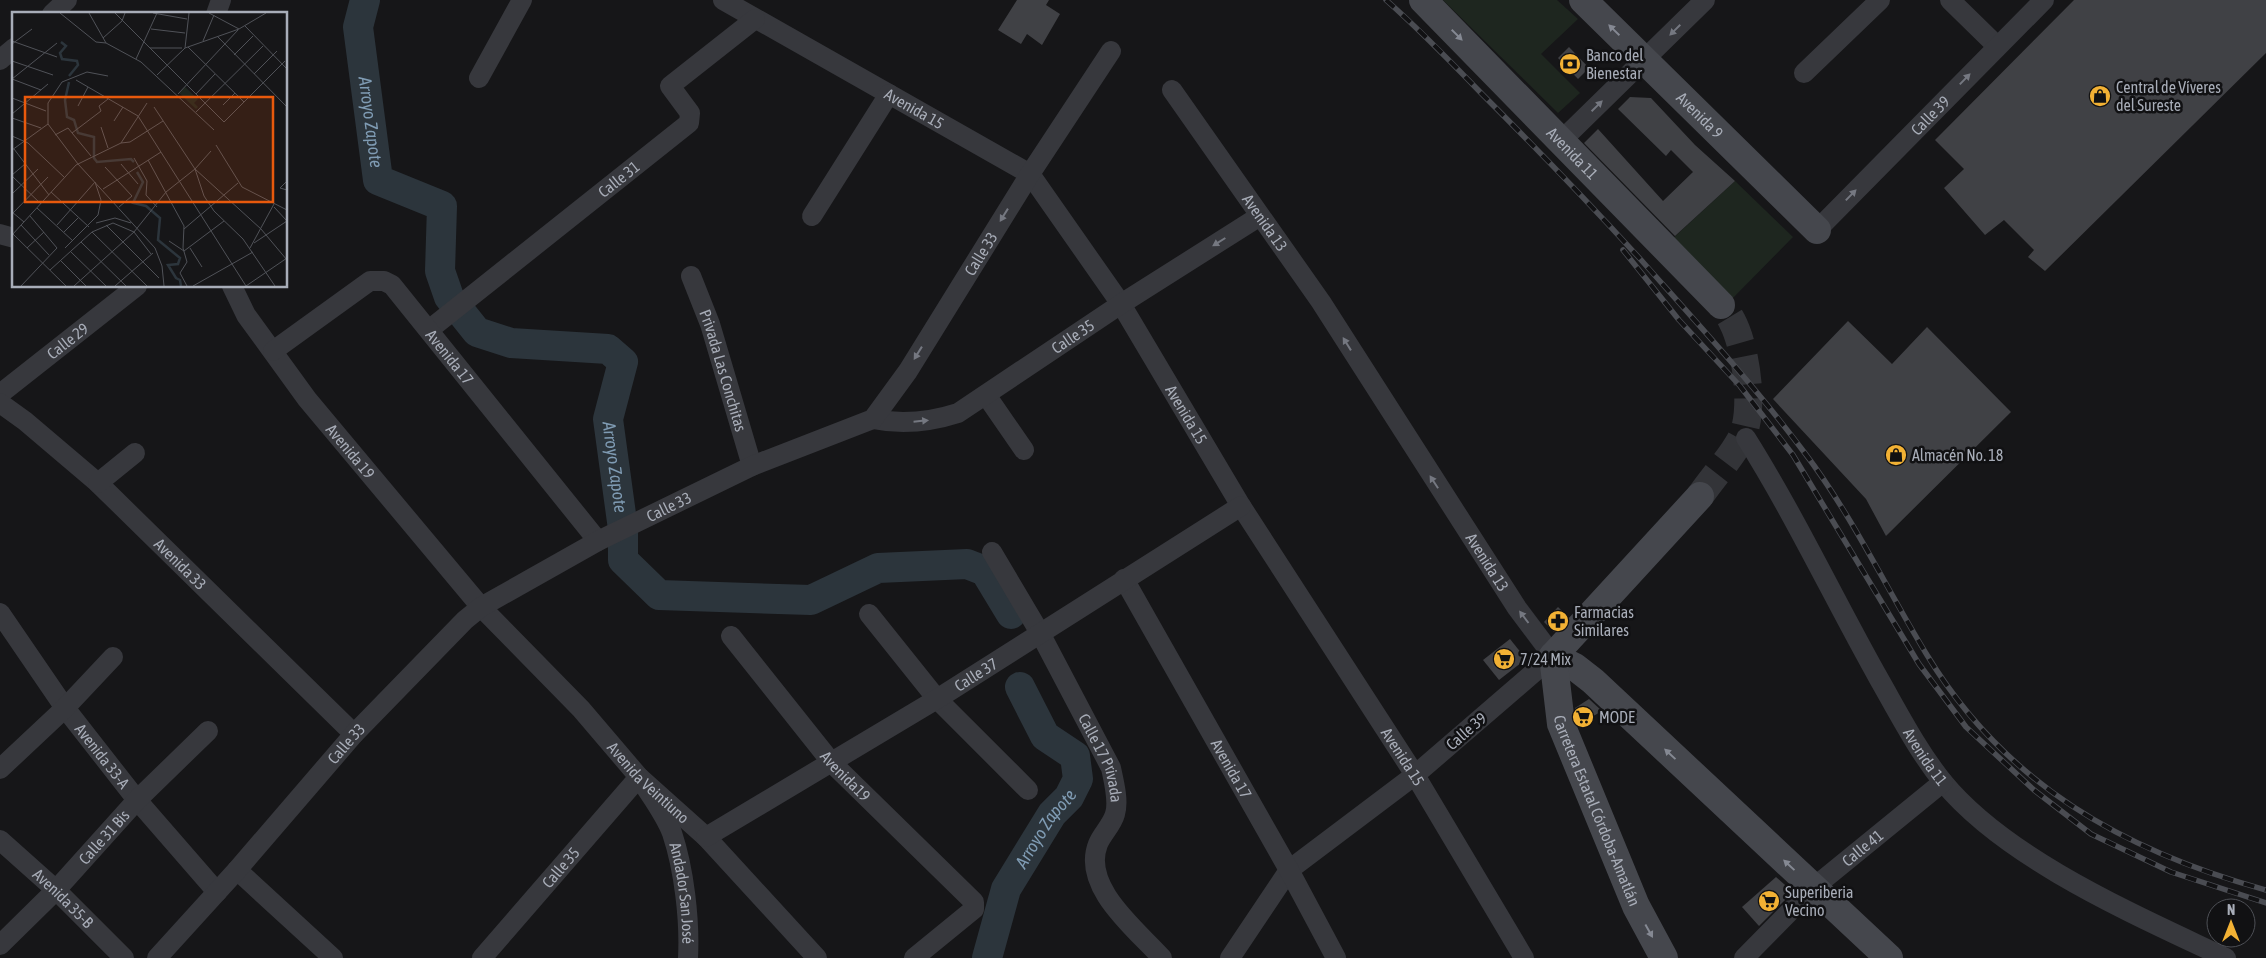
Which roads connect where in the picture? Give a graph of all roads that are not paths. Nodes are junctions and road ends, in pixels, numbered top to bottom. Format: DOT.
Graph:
graph roads {
  1 [pos="68,0"];
  2 [pos="221,0"];
  3 [pos="522,0"];
  4 [pos="723,0"];
  5 [pos="1423,0"];
  6 [pos="1583,0"];
  7 [pos="1705,0"];
  8 [pos="1880,0"];
  9 [pos="1950,0"];
  10 [pos="2044,0"];
  11 [pos="54,12"];
  12 [pos="217,12"];
  13 [pos="755,19"];
  14 [pos="1997,46"];
  15 [pos="1111,50"];
  16 [pos="1645,60"];
  17 [pos="1804,73"];
  18 [pos="479,78"];
  19 [pos="1172,90"];
  20 [pos="889,94"];
  21 [pos="1562,140"];
  22 [pos="1030,174"];
  23 [pos="812,216"];
  24 [pos="1260,216"];
  25 [pos="1817,230"];
  26 [pos="691,276"];
  27 [pos="134,288"];
  28 [pos="233,288"];
  29 [pos="1120,304"];
  30 [pos="1721,305"];
  31 [pos="430,329"];
  32 [pos="273,351"];
  33 [pos="0,394"];
  34 [pos="986,395"];
  35 [pos="0,403"];
  36 [pos="873,419"];
  37 [pos="1746,438"];
  38 [pos="1024,450"];
  39 [pos="135,453"];
  40 [pos="752,466"];
  41 [pos="98,483"];
  42 [pos="1700,496"];
  43 [pos="1241,506"];
  44 [pos="598,540"];
  45 [pos="992,552"];
  46 [pos="1124,580"];
  47 [pos="481,607"];
  48 [pos="0,613"];
  49 [pos="869,614"];
  50 [pos="1040,633"];
  51 [pos="731,636"];
  52 [pos="1553,656"];
  53 [pos="113,657"];
  54 [pos="937,699"];
  55 [pos="64,708"];
  56 [pos="208,730"];
  57 [pos="354,734"];
  58 [pos="832,762"];
  59 [pos="0,769"];
  60 [pos="1415,775"];
  61 [pos="639,777"];
  62 [pos="1943,782"];
  63 [pos="1028,790"];
  64 [pos="137,800"];
  65 [pos="706,837"];
  66 [pos="0,840"];
  67 [pos="237,870"];
  68 [pos="1289,870"];
  69 [pos="1813,888"];
  70 [pos="56,890"];
  71 [pos="217,892"];
  72 [pos="0,945"];
  73 [pos="124,958"];
  74 [pos="157,958"];
  75 [pos="333,958"];
  76 [pos="482,958"];
  77 [pos="688,958"];
  78 [pos="817,958"];
  79 [pos="914,958"];
  80 [pos="1162,958"];
  81 [pos="1230,958"];
  82 [pos="1336,958"];
  83 [pos="1524,958"];
  84 [pos="1664,958"];
  85 [pos="1744,958"];
  86 [pos="1888,958"];
  87 [pos="2226,958"];
  1 -- 11 [label="street"];
  2 -- 12 [label="street"];
  3 -- 18 [label="street"];
  4 -- 13 [label="street, Avenida 15"];
  5 -- 21 [label="main road, Avenida 11, one-way"];
  16 -- 6 [label="main road, Avenida 9, one-way"];
  7 -- 16 [label="street, one-way"];
  8 -- 17 [label="street"];
  9 -- 14 [label="street"];
  10 -- 14 [label="street, Calle 39"];
  13 -- 20 [label="street, Avenida 15"];
  13 -- 31 [label="street, Calle 31"];
  25 -- 14 [label="street, Calle 39, one-way"];
  15 -- 22 [label="street, Calle 33"];
  21 -- 16 [label="street, one-way"];
  16 -- 25 [label="main road, Avenida 9"];
  19 -- 24 [label="street, Avenida 13"];
  20 -- 22 [label="street, Avenida 15"];
  20 -- 23 [label="street"];
  21 -- 30 [label="main road, Avenida 11"];
  22 -- 29 [label="street, Avenida 15"];
  22 -- 36 [label="street, Calle 33, one-way"];
  24 -- 29 [label="street, Calle 35, one-way"];
  52 -- 24 [label="street, Avenida 13, one-way"];
  26 -- 40 [label="street, Privada Las Conchitas"];
  27 -- 33 [label="street, Calle 29"];
  28 -- 32 [label="street, Avenida 19"];
  29 -- 34 [label="street, Calle 35"];
  29 -- 43 [label="street, Avenida 15"];
  31 -- 32 [label="street, Avenida 17"];
  31 -- 44 [label="street, Avenida 17"];
  32 -- 47 [label="street, Avenida 19"];
  36 -- 34 [label="street, Calle 35, one-way"];
  34 -- 38 [label="street"];
  35 -- 41 [label="street, Avenida 33"];
  36 -- 40 [label="street, Calle 33"];
  37 -- 62 [label="street, Avenida 11"];
  39 -- 41 [label="street"];
  40 -- 44 [label="street, Calle 33"];
  41 -- 57 [label="street, Avenida 33"];
  42 -- 52 [label="main road, Calle 39"];
  43 -- 46 [label="street, Calle 37"];
  43 -- 60 [label="street, Avenida 15"];
  44 -- 47 [label="street, Calle 33"];
  45 -- 50 [label="street, Calle 17 Privada"];
  46 -- 50 [label="street, Calle 37"];
  46 -- 68 [label="street, Avenida 17"];
  47 -- 57 [label="street, Calle 33"];
  47 -- 61 [label="street, Avenida Veintiuno"];
  48 -- 55 [label="street, Avenida 33-A"];
  49 -- 54 [label="street"];
  50 -- 54 [label="street, Calle 37"];
  50 -- 80 [label="street, Calle 17 Privada"];
  51 -- 58 [label="street, Avenida19"];
  52 -- 60 [label="street, Calle 39"];
  69 -- 52 [label="main road, Avenida 13, one-way"];
  52 -- 84 [label="main road, Carretera Estatal Córdoba-Amatlán, one-way"];
  53 -- 55 [label="street"];
  54 -- 58 [label="street, Calle 37"];
  54 -- 63 [label="street"];
  55 -- 59 [label="street"];
  55 -- 64 [label="street, Avenida 33-A"];
  56 -- 64 [label="street, Calle 31 Bis"];
  57 -- 67 [label="street, Calle 33"];
  58 -- 65 [label="street, Calle 37"];
  58 -- 79 [label="street, Avenida19"];
  60 -- 68 [label="street, Calle 39"];
  60 -- 83 [label="street, Avenida 15"];
  61 -- 65 [label="street, Avenida Veintiuno"];
  61 -- 76 [label="street, Calle 35"];
  61 -- 77 [label="street, Andador San José"];
  62 -- 69 [label="street, Calle 41"];
  62 -- 87 [label="street, Avenida 11"];
  64 -- 70 [label="street, Calle 31 Bis"];
  64 -- 71 [label="street, Avenida 33-A"];
  65 -- 78 [label="street, Avenida Veintiuno"];
  66 -- 70 [label="street, Avenida 35-B"];
  67 -- 71 [label="street, Calle 33"];
  67 -- 75 [label="street"];
  68 -- 81 [label="street, Calle 39"];
  68 -- 82 [label="street, Avenida 17"];
  69 -- 85 [label="street, Calle 41"];
  69 -- 86 [label="main road, Avenida 13"];
  70 -- 72 [label="street, Calle 31 Bis"];
  70 -- 73 [label="street, Avenida 35-B"];
  71 -- 74 [label="street, Calle 33"];
}
